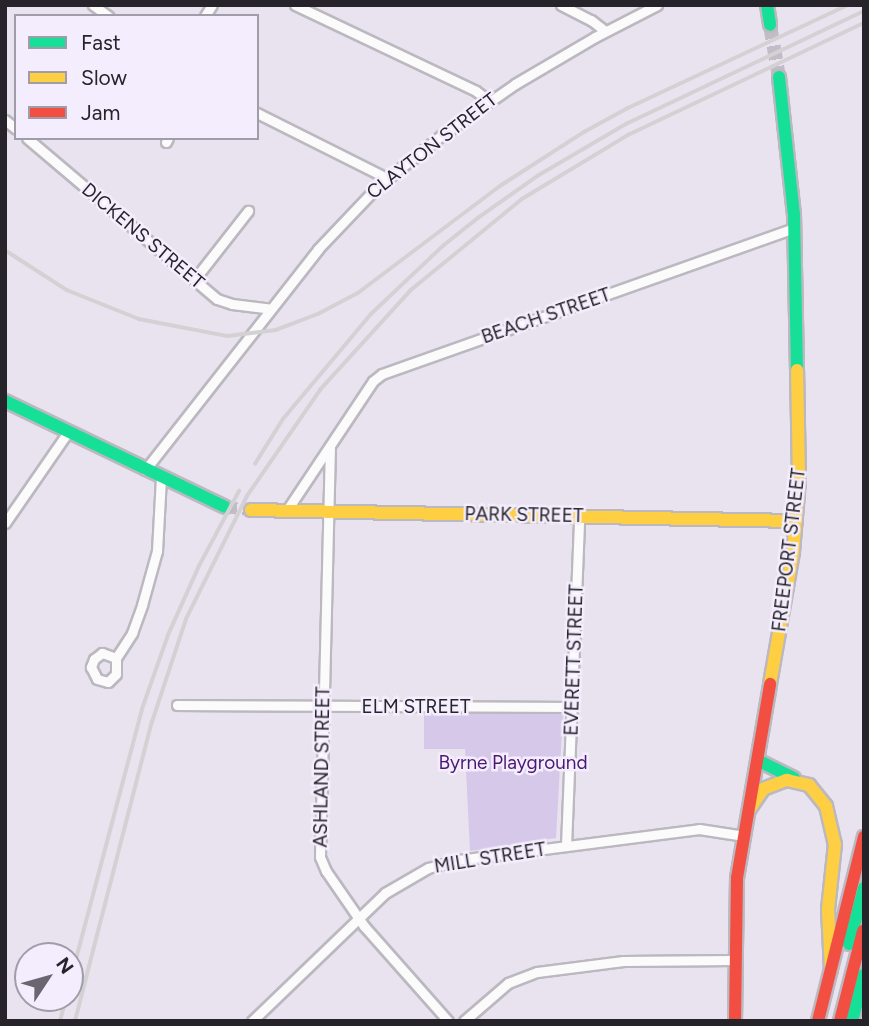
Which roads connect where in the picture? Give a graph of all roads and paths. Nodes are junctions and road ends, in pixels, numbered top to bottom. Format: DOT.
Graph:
graph roads {
  1 [pos="295,5"];
  2 [pos="561,5"];
  3 [pos="657,5"];
  4 [pos="766,5"];
  5 [pos="770,25"];
  6 [pos="605,32"];
  7 [pos="779,78"];
  8 [pos="489,101"];
  9 [pos="259,114"];
  10 [pos="29,140"];
  11 [pos="387,178"];
  12 [pos="248,211"];
  13 [pos="795,228"];
  14 [pos="194,280"];
  15 [pos="271,309"];
  16 [pos="5,401"];
  17 [pos="68,432"];
  18 [pos="330,446"];
  19 [pos="145,470"];
  20 [pos="161,477"];
  21 [pos="225,507"];
  22 [pos="251,510"];
  23 [pos="287,510"];
  24 [pos="329,510"];
  25 [pos="579,516"];
  26 [pos="796,521"];
  27 [pos="5,523"];
  28 [pos="116,658"];
  29 [pos="177,705"];
  30 [pos="324,706"];
  31 [pos="572,707"];
  32 [pos="759,761"];
  33 [pos="802,781"];
  34 [pos="749,810"];
  35 [pos="744,836"];
  36 [pos="864,836"];
  37 [pos="566,846"];
  38 [pos="864,888"];
  39 [pos="358,917"];
  40 [pos="864,928"];
  41 [pos="734,960"];
  42 [pos="831,970"];
  43 [pos="864,975"];
  44 [pos="252,1021"];
  45 [pos="448,1021"];
  46 [pos="464,1021"];
  47 [pos="735,1021"];
  48 [pos="818,1021"];
  49 [pos="829,1021"];
  50 [pos="840,1021"];
  51 [pos="852,1021"];
  1 -- 8 [label="street"];
  2 -- 6 [label="street"];
  3 -- 6 [label="street, CLAYTON STREET"];
  4 -- 5 [label="main road"];
  6 -- 8 [label="street, CLAYTON STREET"];
  7 -- 13 [label="main road, FREEPORT STREET"];
  8 -- 11 [label="street, CLAYTON STREET"];
  9 -- 11 [label="street"];
  10 -- 14 [label="street, DICKENS STREET"];
  11 -- 15 [label="street, CLAYTON STREET"];
  12 -- 14 [label="street"];
  13 -- 18 [label="street, BEACH STREET"];
  13 -- 26 [label="main road, FREEPORT STREET"];
  14 -- 15 [label="street, DICKENS STREET"];
  15 -- 19 [label="street, CLAYTON STREET"];
  16 -- 17 [label="main road"];
  17 -- 19 [label="main road"];
  17 -- 27 [label="street"];
  18 -- 23 [label="street, BEACH STREET"];
  18 -- 24 [label="street"];
  19 -- 20 [label="main road"];
  20 -- 21 [label="main road"];
  20 -- 28 [label="street"];
  22 -- 23 [label="main road, PARK STREET"];
  23 -- 24 [label="main road, PARK STREET"];
  24 -- 25 [label="main road, PARK STREET"];
  24 -- 30 [label="street, ASHLAND STREET"];
  25 -- 26 [label="main road, PARK STREET"];
  25 -- 31 [label="street, EVERETT STREET"];
  26 -- 32 [label="main road, FREEPORT STREET"];
  29 -- 30 [label="street, ELM STREET"];
  30 -- 31 [label="street, ELM STREET"];
  30 -- 39 [label="street, ASHLAND STREET"];
  31 -- 37 [label="street, EVERETT STREET"];
  32 -- 33 [label="main road"];
  32 -- 34 [label="main road, FREEPORT STREET"];
  33 -- 34 [label="main road"];
  33 -- 42 [label="main road"];
  34 -- 35 [label="main road, FREEPORT STREET"];
  35 -- 37 [label="street, MILL STREET"];
  35 -- 41 [label="main road, FREEPORT STREET"];
  36 -- 42 [label="main road"];
  37 -- 39 [label="street, MILL STREET"];
  38 -- 49 [label="main road"];
  39 -- 44 [label="street, MILL STREET"];
  39 -- 45 [label="street, ASHLAND STREET"];
  40 -- 50 [label="main road"];
  41 -- 46 [label="street"];
  41 -- 47 [label="main road, FREEPORT STREET"];
  42 -- 48 [label="main road"];
  43 -- 51 [label="main road"];
}
